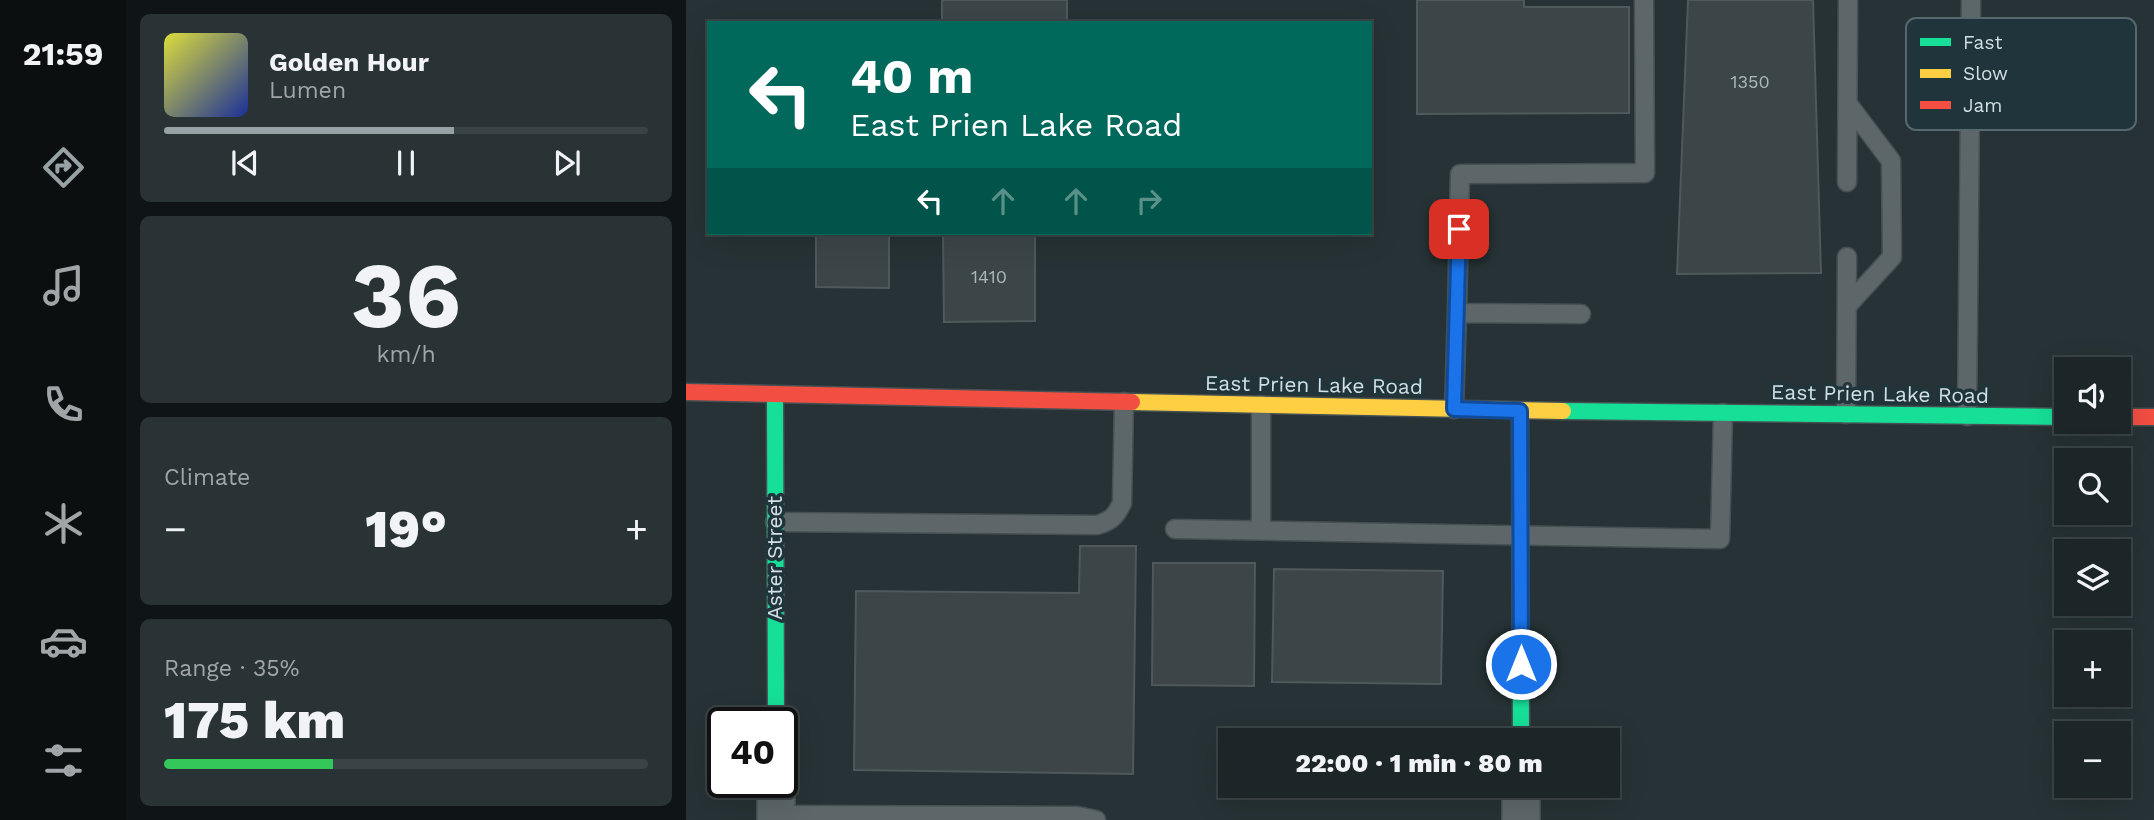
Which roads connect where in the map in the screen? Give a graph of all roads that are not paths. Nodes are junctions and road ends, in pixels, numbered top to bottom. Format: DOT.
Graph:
graph roads {
  1 [pos="1644,0"];
  2 [pos="1848,0"];
  3 [pos="1971,0"];
  4 [pos="1971,18"];
  5 [pos="1848,104"];
  6 [pos="1970,130"];
  7 [pos="1847,182"];
  8 [pos="1847,257"];
  9 [pos="1847,306"];
  10 [pos="1457,313"];
  11 [pos="1581,314"];
  12 [pos="686,392"];
  13 [pos="775,394"];
  14 [pos="1124,402"];
  15 [pos="1261,405"];
  16 [pos="1454,409"];
  17 [pos="1520,411"];
  18 [pos="1723,413"];
  19 [pos="1846,414"];
  20 [pos="1967,416"];
  21 [pos="2054,416"];
  22 [pos="2131,417"];
  23 [pos="2154,417"];
  24 [pos="775,522"];
  25 [pos="1175,528"];
  26 [pos="1261,528"];
  27 [pos="1521,537"];
  28 [pos="776,707"];
  29 [pos="1521,728"];
  30 [pos="1521,798"];
  31 [pos="776,806"];
  32 [pos="1096,820"];
  33 [pos="1521,820"];
  1 -- 10 [label="lane"];
  2 -- 5 [label="lane"];
  3 -- 4 [label="lane"];
  5 -- 7 [label="lane"];
  5 -- 9 [label="lane"];
  6 -- 20 [label="lane"];
  8 -- 9 [label="lane"];
  9 -- 19 [label="lane"];
  10 -- 11 [label="lane"];
  10 -- 16 [label="lane"];
  12 -- 13 [label="street, East Prien Lake Road"];
  13 -- 14 [label="street, East Prien Lake Road"];
  13 -- 24 [label="street, Aster Street"];
  14 -- 15 [label="street, East Prien Lake Road"];
  14 -- 24 [label="lane"];
  15 -- 16 [label="street, East Prien Lake Road"];
  15 -- 26 [label="lane"];
  16 -- 17 [label="street, East Prien Lake Road"];
  17 -- 18 [label="street, East Prien Lake Road"];
  17 -- 27 [label="street"];
  18 -- 19 [label="street, East Prien Lake Road"];
  18 -- 27 [label="lane"];
  19 -- 20 [label="street, East Prien Lake Road"];
  20 -- 21 [label="street, East Prien Lake Road"];
  22 -- 23 [label="street"];
  24 -- 28 [label="street, Aster Street"];
  25 -- 26 [label="lane"];
  26 -- 27 [label="lane"];
  27 -- 29 [label="street"];
  30 -- 33 [label="street"];
  31 -- 32 [label="lane"];
}
